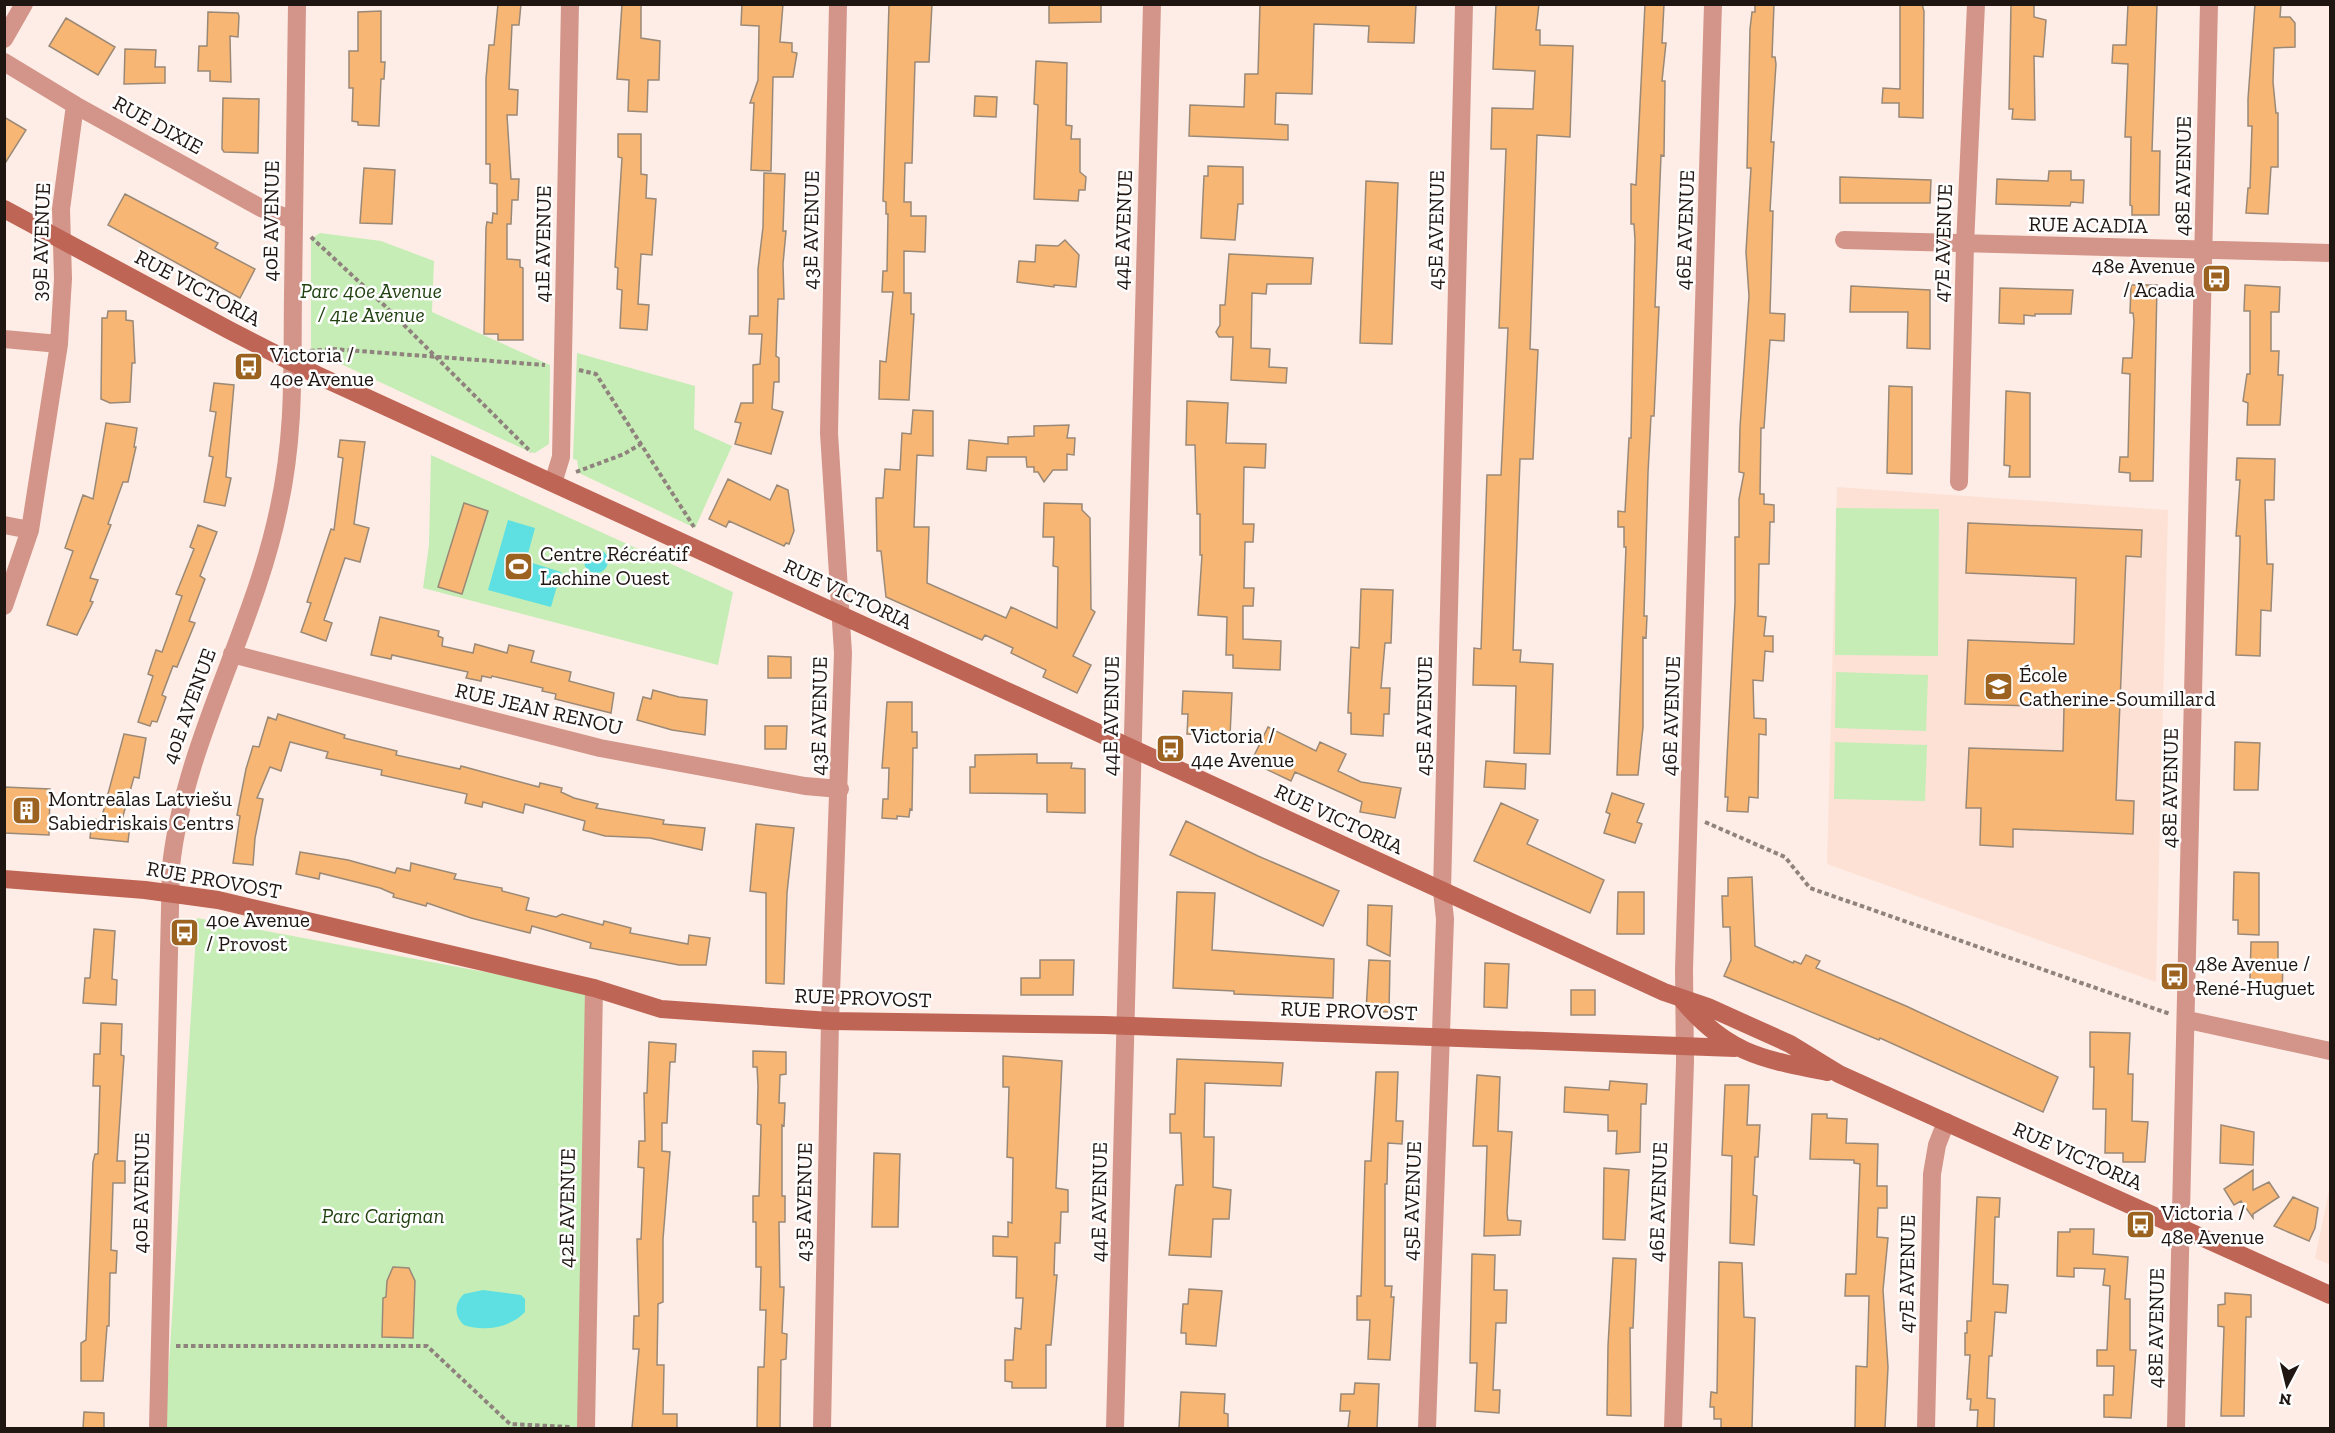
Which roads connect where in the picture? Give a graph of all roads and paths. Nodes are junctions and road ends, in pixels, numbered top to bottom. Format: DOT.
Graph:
graph roads {
  1 [pos="24,4"];
  2 [pos="297,4"];
  3 [pos="570,4"];
  4 [pos="838,4"];
  5 [pos="1152,4"];
  6 [pos="1464,4"];
  7 [pos="1713,4"];
  8 [pos="1976,4"];
  9 [pos="2209,4"];
  10 [pos="4,39"];
  11 [pos="4,62"];
  12 [pos="75,105"];
  13 [pos="4,209"];
  14 [pos="293,220"];
  15 [pos="1844,240"];
  16 [pos="62,241"];
  17 [pos="1965,245"];
  18 [pos="2205,251"];
  19 [pos="2331,253"];
  20 [pos="4,339"];
  21 [pos="59,344"];
  22 [pos="310,351"];
  23 [pos="438,359"];
  24 [pos="293,364"];
  25 [pos="562,366"];
  26 [pos="596,374"];
  27 [pos="641,444"];
  28 [pos="534,454"];
  29 [pos="576,472"];
  30 [pos="1959,482"];
  31 [pos="553,483"];
  32 [pos="4,525"];
  33 [pos="30,530"];
  34 [pos="696,531"];
  35 [pos="4,606"];
  36 [pos="842,615"];
  37 [pos="232,654"];
  38 [pos="1132,748"];
  39 [pos="840,789"];
  40 [pos="1690,815"];
  41 [pos="4,879"];
  42 [pos="1442,891"];
  43 [pos="170,892"];
  44 [pos="594,988"];
  45 [pos="1683,1000"];
  46 [pos="2179,1018"];
  47 [pos="830,1021"];
  48 [pos="1125,1026"];
  49 [pos="1440,1037"];
  50 [pos="1684,1046"];
  51 [pos="1735,1048"];
  52 [pos="2331,1051"];
  53 [pos="1839,1074"];
  54 [pos="1946,1122"];
  55 [pos="2180,1227"];
  56 [pos="2331,1295"];
  57 [pos="159,1346"];
  58 [pos="158,1428"];
  59 [pos="585,1428"];
  60 [pos="822,1428"];
  61 [pos="1115,1428"];
  62 [pos="1427,1428"];
  63 [pos="1673,1428"];
  64 [pos="1926,1428"];
  65 [pos="2176,1428"];
  1 -- 10 [label="street"];
  2 -- 14 [label="street, 40E AVENUE"];
  3 -- 25 [label="street, 41E AVENUE"];
  4 -- 36 [label="street, 43E AVENUE"];
  5 -- 38 [label="street, 44E AVENUE"];
  6 -- 42 [label="street, 45E AVENUE"];
  7 -- 40 [label="street, 46E AVENUE"];
  8 -- 17 [label="street, 47E AVENUE"];
  9 -- 18 [label="street, 48E AVENUE"];
  11 -- 12 [label="street, RUE DIXIE"];
  12 -- 14 [label="street, RUE DIXIE"];
  12 -- 16 [label="street, 39E AVENUE"];
  13 -- 16 [label="main road, RUE VICTORIA"];
  14 -- 23 [label="path"];
  14 -- 24 [label="street, 40E AVENUE"];
  15 -- 17 [label="street, RUE ACADIA"];
  16 -- 21 [label="street, 39E AVENUE"];
  16 -- 24 [label="main road, RUE VICTORIA"];
  17 -- 18 [label="street, RUE ACADIA"];
  17 -- 30 [label="street, 47E AVENUE"];
  18 -- 19 [label="street, RUE ACADIA"];
  18 -- 46 [label="street, 48E AVENUE"];
  20 -- 21 [label="street"];
  21 -- 33 [label="street, 39E AVENUE"];
  22 -- 23 [label="path"];
  23 -- 25 [label="path"];
  23 -- 28 [label="path"];
  24 -- 31 [label="main road, RUE VICTORIA"];
  24 -- 37 [label="street, 40E AVENUE"];
  25 -- 31 [label="street, 41E AVENUE"];
  26 -- 27 [label="path"];
  27 -- 29 [label="path"];
  27 -- 34 [label="path"];
  31 -- 36 [label="main road, RUE VICTORIA"];
  32 -- 33 [label="street"];
  33 -- 35 [label="street, 39E AVENUE"];
  36 -- 38 [label="main road, RUE VICTORIA"];
  36 -- 39 [label="street, 43E AVENUE"];
  37 -- 39 [label="street, RUE JEAN RENOU"];
  37 -- 43 [label="street, 40E AVENUE"];
  38 -- 42 [label="main road, RUE VICTORIA"];
  38 -- 48 [label="street, 44E AVENUE"];
  39 -- 47 [label="street, 43E AVENUE"];
  40 -- 45 [label="street, 46E AVENUE"];
  40 -- 46 [label="path"];
  41 -- 43 [label="main road, RUE PROVOST"];
  42 -- 45 [label="main road, RUE VICTORIA"];
  42 -- 49 [label="street, 45E AVENUE"];
  43 -- 44 [label="main road, RUE PROVOST"];
  43 -- 57 [label="street, 40E AVENUE"];
  44 -- 47 [label="main road, RUE PROVOST"];
  44 -- 59 [label="street, 42E AVENUE"];
  45 -- 50 [label="street, 46E AVENUE"];
  45 -- 51 [label="main road, RUE VICTORIA"];
  45 -- 53 [label="main road, RUE VICTORIA"];
  46 -- 52 [label="street"];
  46 -- 55 [label="street, 48E AVENUE"];
  47 -- 48 [label="main road, RUE PROVOST"];
  47 -- 60 [label="street, 43E AVENUE"];
  48 -- 49 [label="main road, RUE PROVOST"];
  48 -- 61 [label="street, 44E AVENUE"];
  49 -- 50 [label="main road, RUE PROVOST"];
  49 -- 62 [label="street, 45E AVENUE"];
  50 -- 51 [label="main road, RUE PROVOST"];
  50 -- 63 [label="street, 46E AVENUE"];
  51 -- 53 [label="main road, RUE VICTORIA"];
  53 -- 54 [label="main road, RUE VICTORIA"];
  54 -- 55 [label="main road, RUE VICTORIA"];
  54 -- 64 [label="street, 47E AVENUE"];
  55 -- 56 [label="main road, RUE VICTORIA"];
  55 -- 65 [label="street, 48E AVENUE"];
  57 -- 58 [label="street, 40E AVENUE"];
  57 -- 59 [label="path"];
}
